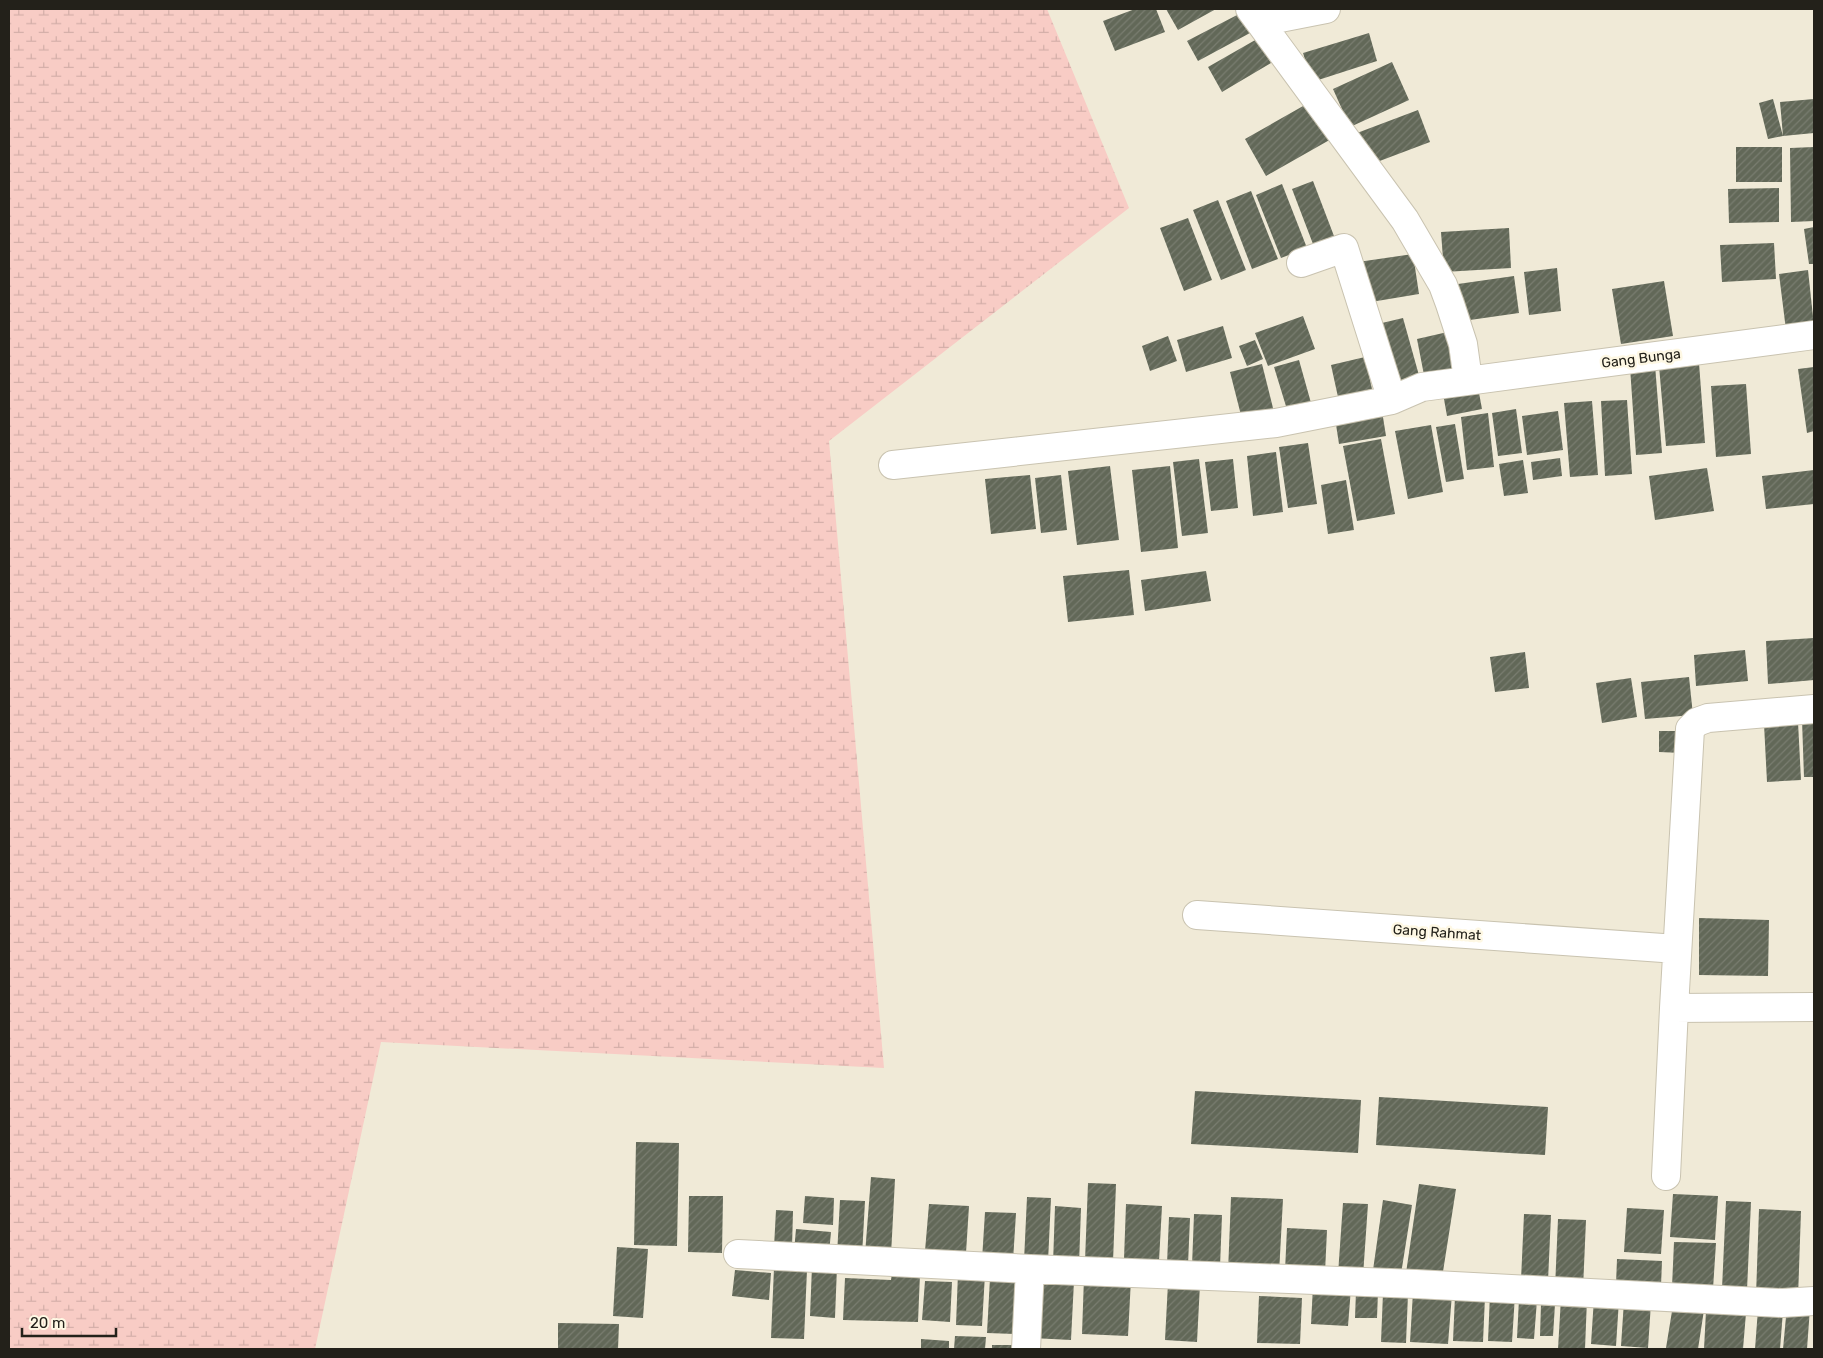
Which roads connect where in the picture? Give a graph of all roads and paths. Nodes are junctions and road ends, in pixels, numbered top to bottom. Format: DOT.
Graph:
graph roads {
  1 [pos="1326,9"];
  2 [pos="1255,15"];
  3 [pos="1301,264"];
  4 [pos="1814,335"];
  5 [pos="1468,380"];
  6 [pos="1392,400"];
  7 [pos="893,465"];
  8 [pos="1814,710"];
  9 [pos="1197,915"];
  10 [pos="1677,949"];
  11 [pos="1814,1007"];
  12 [pos="1674,1008"];
  13 [pos="1666,1176"];
  14 [pos="738,1254"];
  15 [pos="1030,1269"];
  16 [pos="1814,1301"];
  17 [pos="1026,1349"];
  1 -- 2 [label="street"];
  2 -- 5 [label="street"];
  3 -- 6 [label="street"];
  4 -- 5 [label="street, Gang Bunga"];
  5 -- 6 [label="street, Gang Bunga"];
  6 -- 7 [label="street, Gang Bunga"];
  8 -- 10 [label="street"];
  9 -- 10 [label="street, Gang Rahmat"];
  10 -- 12 [label="street"];
  11 -- 12 [label="street"];
  12 -- 13 [label="street"];
  14 -- 15 [label="street"];
  15 -- 16 [label="street"];
  15 -- 17 [label="street"];
}
